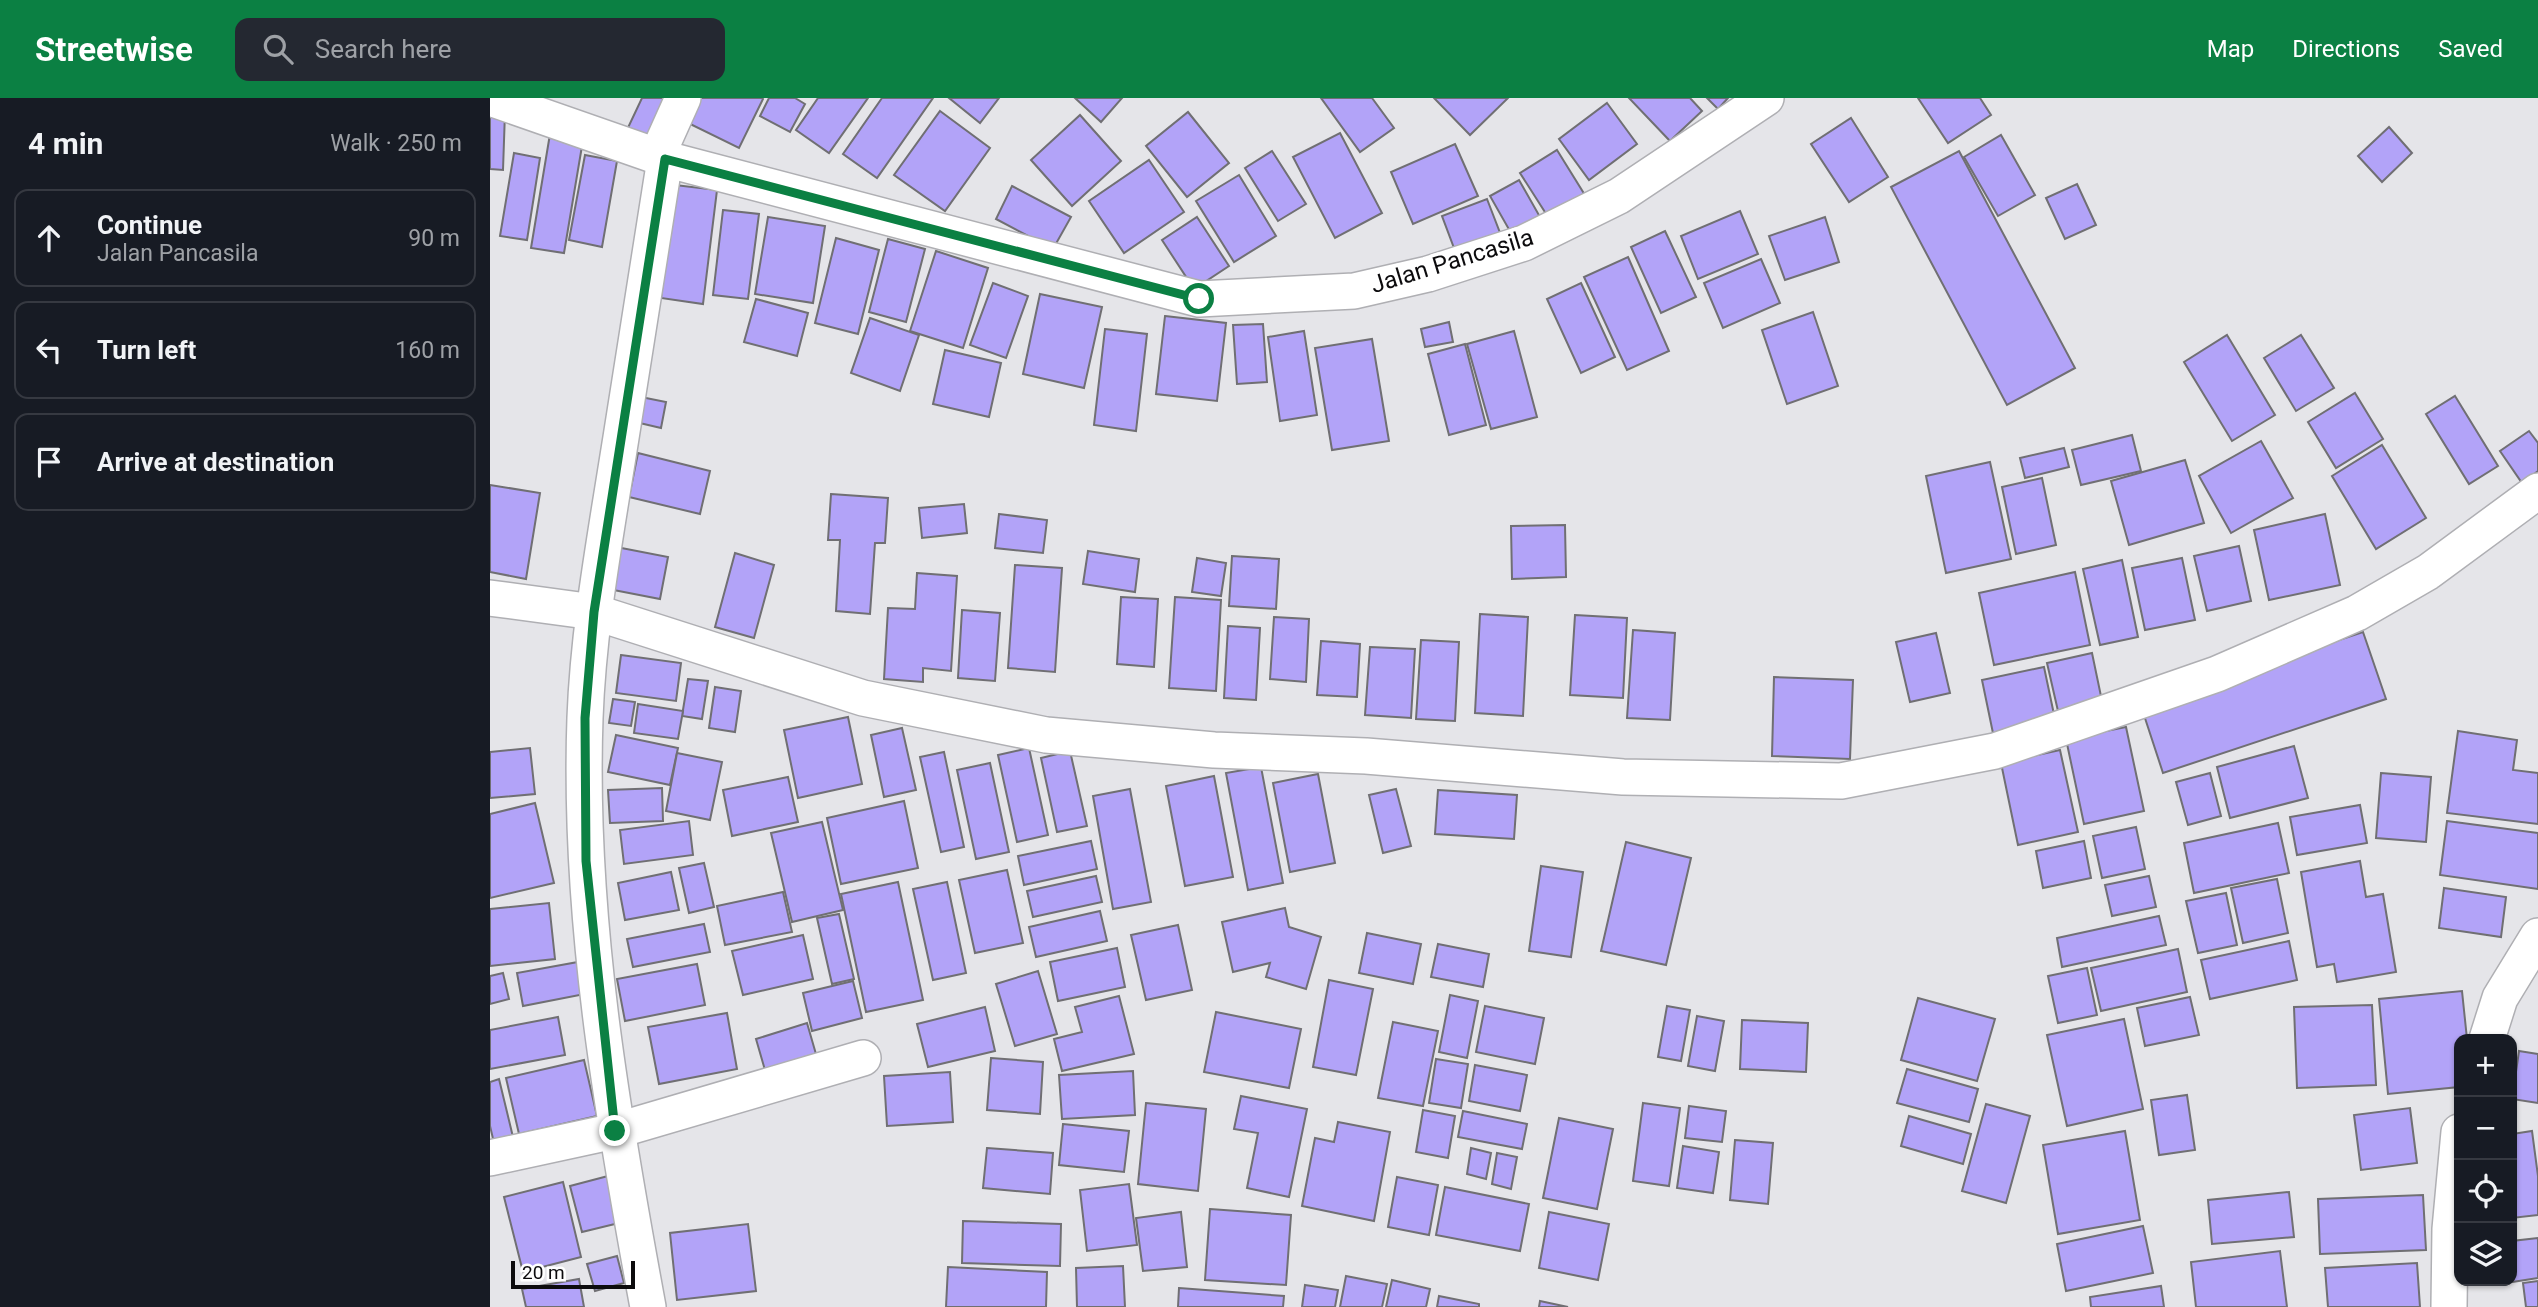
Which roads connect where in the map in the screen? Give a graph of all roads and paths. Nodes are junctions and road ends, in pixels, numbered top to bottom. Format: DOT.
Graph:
graph roads {
  1 [pos="490,98"];
  2 [pos="683,98"];
  3 [pos="1766,98"];
  4 [pos="661,158"];
  5 [pos="2538,491"];
  6 [pos="490,598"];
  7 [pos="594,612"];
  8 [pos="2538,936"];
  9 [pos="2489,1034"];
  10 [pos="863,1058"];
  11 [pos="615,1131"];
  12 [pos="490,1158"];
  13 [pos="2456,1160"];
  14 [pos="648,1307"];
  15 [pos="2449,1307"];
  1 -- 4 [label="street, Jalan Pancasila"];
  2 -- 4 [label="street"];
  3 -- 4 [label="street, Jalan Pancasila"];
  4 -- 7 [label="street"];
  5 -- 7 [label="street"];
  6 -- 7 [label="street"];
  7 -- 11 [label="street"];
  8 -- 9 [label="street"];
  10 -- 11 [label="street"];
  11 -- 12 [label="street"];
  11 -- 14 [label="street"];
  13 -- 15 [label="street"];
}
